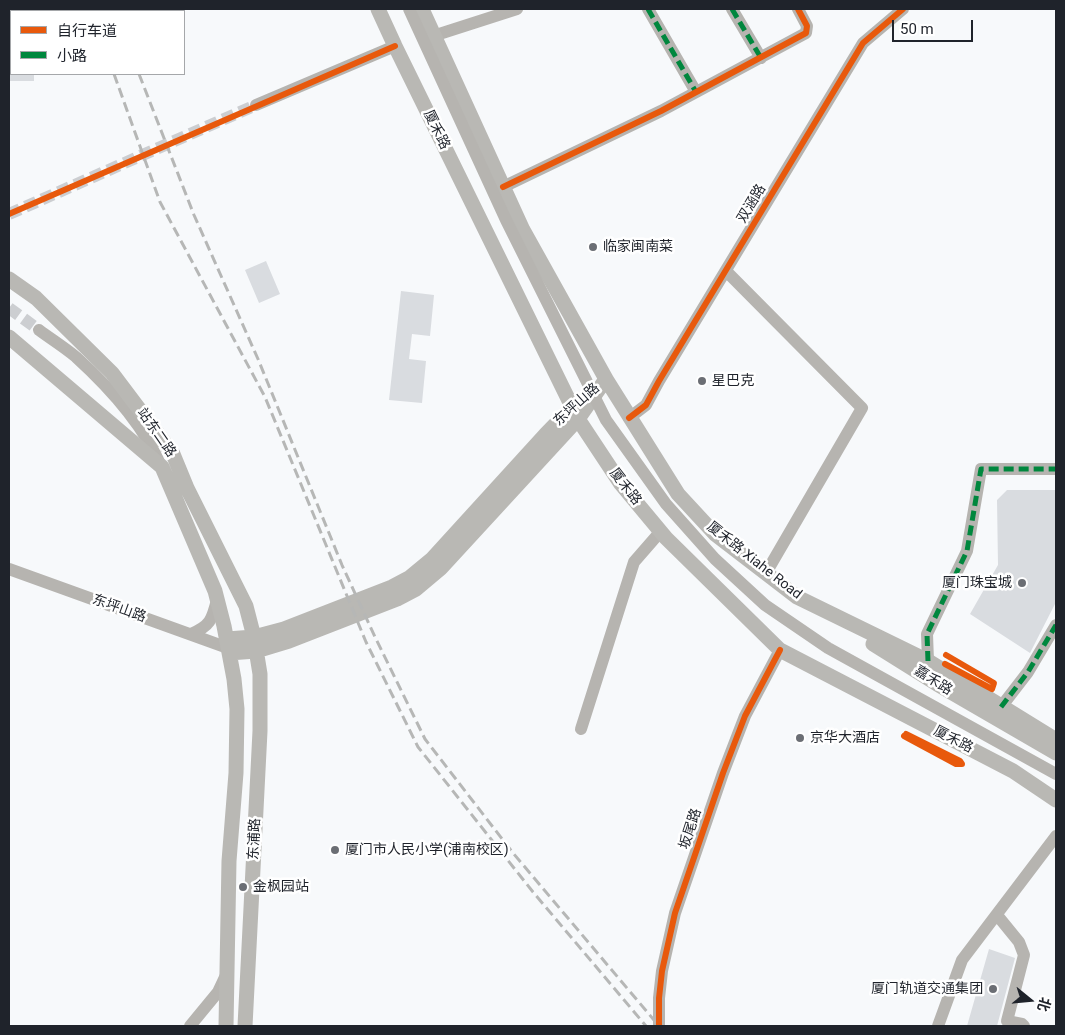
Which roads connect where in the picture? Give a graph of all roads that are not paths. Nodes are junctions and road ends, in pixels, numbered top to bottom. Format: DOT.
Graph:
graph roads {
  1 [pos="378,9"];
  2 [pos="409,9"];
  3 [pos="422,9"];
  4 [pos="517,9"];
  5 [pos="648,9"];
  6 [pos="732,9"];
  7 [pos="798,9"];
  8 [pos="903,9"];
  9 [pos="433,36"];
  10 [pos="395,46"];
  11 [pos="761,58"];
  12 [pos="696,92"];
  13 [pos="256,105"];
  14 [pos="503,187"];
  15 [pos="726,271"];
  16 [pos="9,279"];
  17 [pos="39,330"];
  18 [pos="9,337"];
  19 [pos="606,379"];
  20 [pos="575,413"];
  21 [pos="629,418"];
  22 [pos="162,467"];
  23 [pos="1056,469"];
  24 [pos="661,531"];
  25 [pos="9,569"];
  26 [pos="766,573"];
  27 [pos="217,600"];
  28 [pos="812,604"];
  29 [pos="1056,625"];
  30 [pos="191,634"];
  31 [pos="254,637"];
  32 [pos="228,647"];
  33 [pos="780,650"];
  34 [pos="928,661"];
  35 [pos="1001,707"];
  36 [pos="581,729"];
  37 [pos="1056,740"];
  38 [pos="1056,753"];
  39 [pos="1013,771"];
  40 [pos="1056,774"];
  41 [pos="1056,794"];
  42 [pos="1056,800"];
  43 [pos="1056,836"];
  44 [pos="997,915"];
  45 [pos="228,973"];
  46 [pos="190,1026"];
  47 [pos="226,1026"];
  48 [pos="245,1026"];
  49 [pos="659,1026"];
  50 [pos="938,1026"];
  51 [pos="1024,1026"];
  1 -- 10 [label="main road, 厦禾路"];
  2 -- 40 [label="street, bridge"];
  3 -- 9 [label="main road"];
  4 -- 9 [label="street"];
  5 -- 12 [label="street"];
  6 -- 11 [label="street"];
  7 -- 11 [label="street"];
  8 -- 15 [label="street, 双涵路"];
  9 -- 14 [label="main road"];
  10 -- 13 [label="street"];
  10 -- 20 [label="main road, 厦禾路"];
  11 -- 12 [label="street"];
  12 -- 14 [label="street"];
  14 -- 19 [label="main road"];
  15 -- 21 [label="street, 双涵路"];
  15 -- 26 [label="street"];
  16 -- 31 [label="main road, 站东二路"];
  17 -- 22 [label="street"];
  18 -- 22 [label="main road"];
  19 -- 20 [label="main road, 东坪山路"];
  19 -- 21 [label="main road"];
  20 -- 24 [label="main road, 厦禾路"];
  20 -- 31 [label="main road, 东坪山路"];
  21 -- 26 [label="main road, 厦禾路 Xiahe Road"];
  22 -- 27 [label="main road, 东浦路"];
  23 -- 34 [label="street"];
  24 -- 33 [label="main road, 厦禾路"];
  24 -- 36 [label="street"];
  25 -- 30 [label="street, 东坪山路"];
  26 -- 28 [label="main road, 厦禾路 Xiahe Road"];
  27 -- 30 [label="street"];
  27 -- 32 [label="main road, 东浦路"];
  28 -- 34 [label="main road"];
  28 -- 38 [label="main road, 嘉禾路"];
  29 -- 35 [label="street"];
  30 -- 32 [label="street, 东坪山路"];
  31 -- 32 [label="main road, 东坪山路"];
  31 -- 48 [label="main road, 东浦路"];
  32 -- 45 [label="main road, 东浦路"];
  33 -- 39 [label="main road, 厦禾路"];
  33 -- 49 [label="street, 坂尾路"];
  34 -- 35 [label="main road"];
  35 -- 37 [label="main road"];
  39 -- 41 [label="main road"];
  39 -- 42 [label="main road, 厦禾路"];
  43 -- 44 [label="street"];
  44 -- 50 [label="street"];
  44 -- 51 [label="street"];
  45 -- 46 [label="street, 东浦路"];
  45 -- 47 [label="main road, 东浦路"];
}
